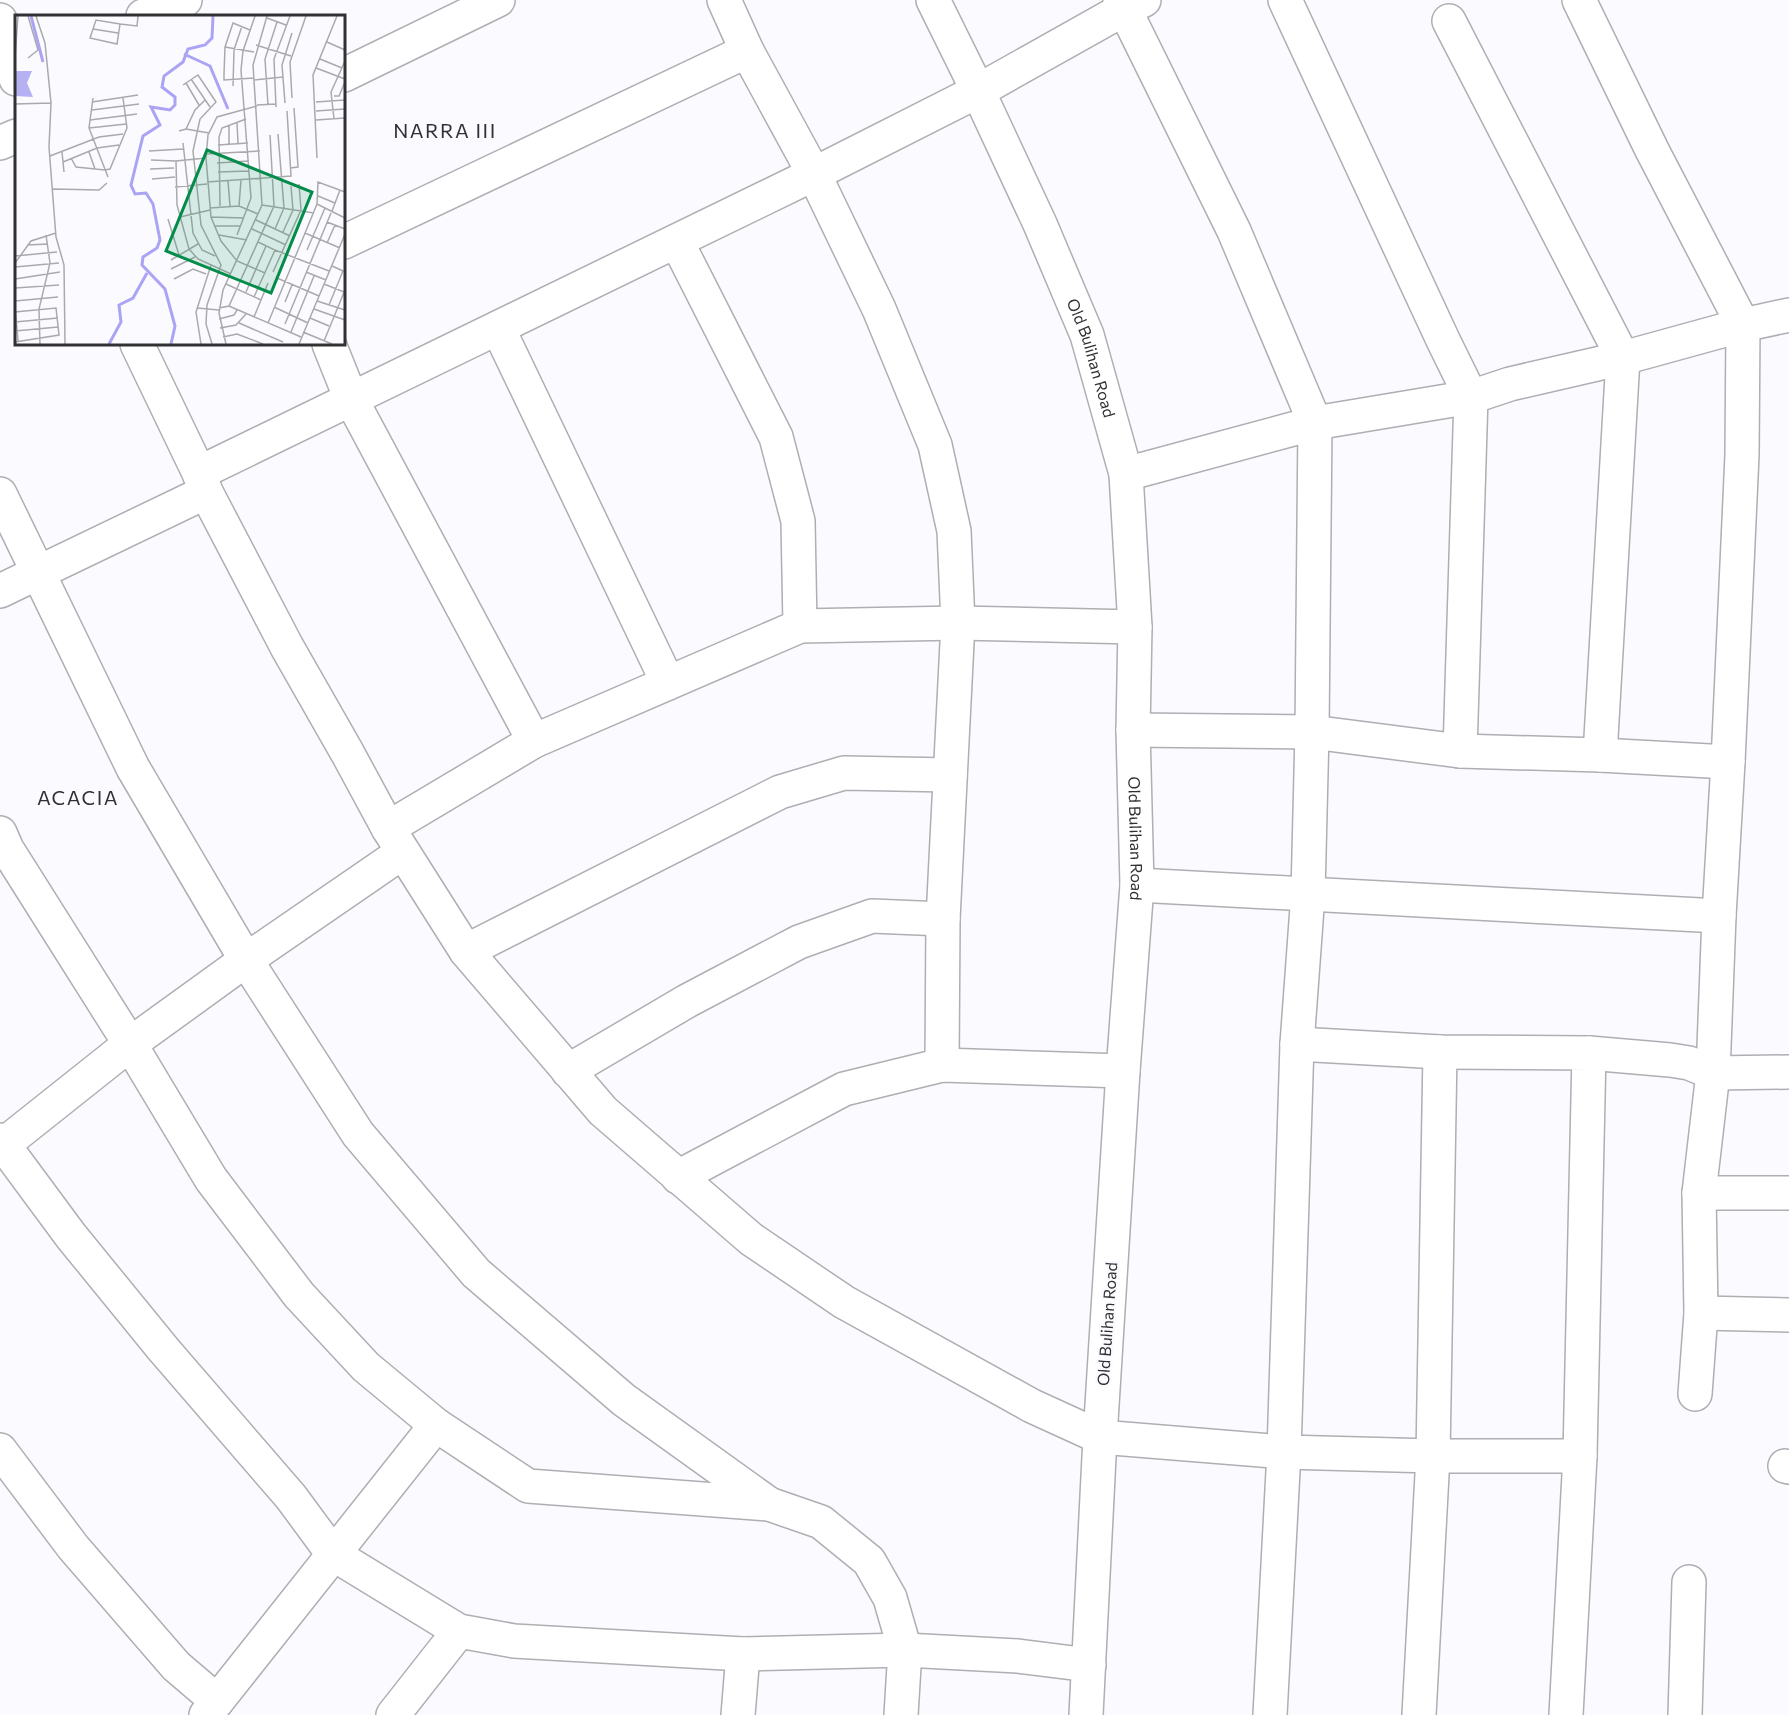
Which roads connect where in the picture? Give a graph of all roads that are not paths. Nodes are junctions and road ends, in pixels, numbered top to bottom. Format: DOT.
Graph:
graph roads {
  1 [pos="498,0"];
  2 [pos="724,0"];
  3 [pos="933,0"];
  4 [pos="1284,0"];
  5 [pos="1579,0"];
  6 [pos="1130,3"];
  7 [pos="0,20"];
  8 [pos="1449,21"];
  9 [pos="747,51"];
  10 [pos="14,67"];
  11 [pos="345,75"];
  12 [pos="978,91"];
  13 [pos="15,136"];
  14 [pos="0,143"];
  15 [pos="814,174"];
  16 [pos="345,242"];
  17 [pos="677,242"];
  18 [pos="1789,315"];
  19 [pos="1743,325"];
  20 [pos="498,328"];
  21 [pos="137,345"];
  22 [pos="328,345"];
  23 [pos="1623,358"];
  24 [pos="1472,397"];
  25 [pos="351,399"];
  26 [pos="1315,423"];
  27 [pos="1126,474"];
  28 [pos="203,482"];
  29 [pos="0,494"];
  30 [pos="37,573"];
  31 [pos="0,591"];
  32 [pos="958,623"];
  33 [pos="800,626"];
  34 [pos="1135,627"];
  35 [pos="668,683"];
  36 [pos="1133,730"];
  37 [pos="1312,732"];
  38 [pos="534,741"];
  39 [pos="1460,751"];
  40 [pos="1600,755"];
  41 [pos="1728,762"];
  42 [pos="950,775"];
  43 [pos="0,833"];
  44 [pos="395,840"];
  45 [pos="1137,885"];
  46 [pos="1308,894"];
  47 [pos="1719,916"];
  48 [pos="943,919"];
  49 [pos="466,951"];
  50 [pos="246,960"];
  51 [pos="130,1044"];
  52 [pos="1297,1044"];
  53 [pos="1440,1052"];
  54 [pos="1589,1053"];
  55 [pos="942,1065"];
  56 [pos="568,1071"];
  57 [pos="1123,1071"];
  58 [pos="1789,1072"];
  59 [pos="1713,1073"];
  60 [pos="2,1143"];
  61 [pos="678,1177"];
  62 [pos="1699,1193"];
  63 [pos="1789,1193"];
  64 [pos="1701,1313"];
  65 [pos="1789,1315"];
  66 [pos="1695,1394"];
  67 [pos="435,1425"];
  68 [pos="1100,1437"];
  69 [pos="0,1450"];
  70 [pos="1284,1452"];
  71 [pos="1433,1456"];
  72 [pos="1580,1456"];
  73 [pos="769,1504"];
  74 [pos="333,1554"];
  75 [pos="1689,1582"];
  76 [pos="459,1631"];
  77 [pos="905,1650"];
  78 [pos="743,1654"];
  79 [pos="1089,1665"];
  80 [pos="212,1708"];
  81 [pos="393,1715"];
  82 [pos="738,1715"];
  83 [pos="901,1715"];
  84 [pos="1086,1715"];
  85 [pos="1270,1715"];
  86 [pos="1419,1715"];
  87 [pos="1566,1715"];
  88 [pos="1685,1715"];
  1 -- 11 [label="street"];
  2 -- 9 [label="street"];
  3 -- 12 [label="street, Old Bulihan Road"];
  4 -- 24 [label="street"];
  5 -- 19 [label="street"];
  6 -- 12 [label="street"];
  6 -- 26 [label="street"];
  7 -- 10 [label="street"];
  8 -- 23 [label="street"];
  9 -- 15 [label="street"];
  9 -- 16 [label="street"];
  12 -- 15 [label="street"];
  12 -- 27 [label="street, Old Bulihan Road"];
  13 -- 14 [label="street"];
  15 -- 17 [label="street"];
  15 -- 32 [label="street"];
  17 -- 20 [label="street"];
  17 -- 33 [label="street"];
  18 -- 19 [label="street"];
  19 -- 23 [label="street"];
  19 -- 41 [label="street"];
  20 -- 25 [label="street"];
  20 -- 35 [label="street"];
  21 -- 28 [label="street"];
  22 -- 25 [label="street"];
  23 -- 24 [label="street"];
  23 -- 40 [label="street"];
  24 -- 26 [label="street"];
  24 -- 39 [label="street"];
  25 -- 28 [label="street"];
  25 -- 38 [label="street"];
  26 -- 27 [label="street"];
  26 -- 37 [label="street"];
  27 -- 34 [label="street, Old Bulihan Road"];
  28 -- 30 [label="street"];
  28 -- 44 [label="street"];
  29 -- 30 [label="street"];
  30 -- 31 [label="street"];
  30 -- 50 [label="street"];
  32 -- 33 [label="street"];
  32 -- 34 [label="street"];
  32 -- 42 [label="street"];
  33 -- 35 [label="street"];
  34 -- 36 [label="street, Old Bulihan Road"];
  35 -- 38 [label="street"];
  36 -- 37 [label="street"];
  36 -- 45 [label="street, Old Bulihan Road"];
  37 -- 39 [label="street"];
  37 -- 46 [label="street"];
  38 -- 44 [label="street"];
  39 -- 40 [label="street"];
  40 -- 41 [label="street"];
  41 -- 47 [label="street"];
  42 -- 48 [label="street"];
  42 -- 49 [label="street"];
  43 -- 51 [label="street"];
  44 -- 49 [label="street"];
  44 -- 50 [label="street"];
  45 -- 46 [label="street"];
  45 -- 57 [label="street, Old Bulihan Road"];
  46 -- 47 [label="street"];
  46 -- 52 [label="street"];
  47 -- 59 [label="street"];
  48 -- 55 [label="street"];
  48 -- 56 [label="street"];
  49 -- 56 [label="street"];
  50 -- 51 [label="street"];
  50 -- 73 [label="street"];
  51 -- 60 [label="street"];
  51 -- 67 [label="street"];
  52 -- 53 [label="street"];
  52 -- 70 [label="street"];
  53 -- 54 [label="street"];
  53 -- 71 [label="street"];
  54 -- 59 [label="street"];
  54 -- 72 [label="street"];
  55 -- 57 [label="street"];
  55 -- 61 [label="street"];
  56 -- 61 [label="street"];
  57 -- 68 [label="street, Old Bulihan Road"];
  58 -- 59 [label="street"];
  59 -- 62 [label="street"];
  60 -- 74 [label="street"];
  61 -- 68 [label="street"];
  62 -- 63 [label="street"];
  62 -- 64 [label="street"];
  64 -- 65 [label="street"];
  64 -- 66 [label="street"];
  67 -- 73 [label="street"];
  67 -- 74 [label="street"];
  68 -- 70 [label="street"];
  68 -- 79 [label="street, Old Bulihan Road"];
  69 -- 80 [label="street"];
  70 -- 71 [label="street"];
  70 -- 85 [label="street"];
  71 -- 72 [label="street"];
  71 -- 86 [label="street"];
  72 -- 87 [label="street"];
  73 -- 77 [label="street"];
  74 -- 76 [label="street"];
  74 -- 80 [label="street"];
  75 -- 88 [label="street"];
  76 -- 78 [label="street"];
  76 -- 81 [label="street"];
  77 -- 78 [label="street"];
  77 -- 79 [label="street"];
  77 -- 83 [label="street"];
  78 -- 82 [label="street"];
  79 -- 84 [label="street, Old Bulihan Road"];
}
